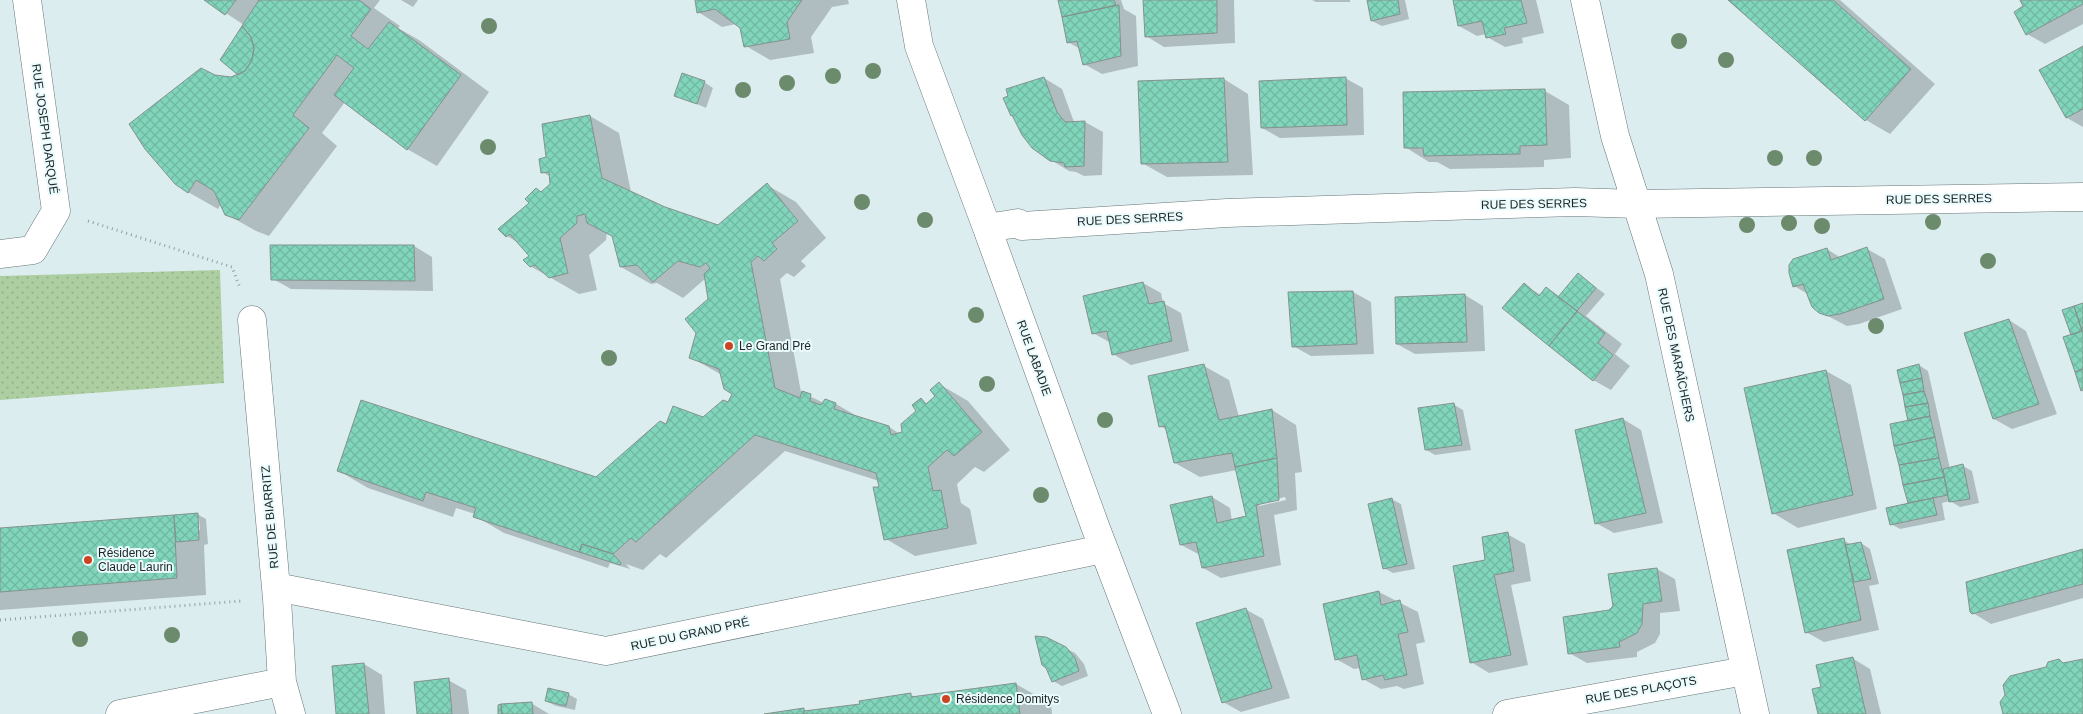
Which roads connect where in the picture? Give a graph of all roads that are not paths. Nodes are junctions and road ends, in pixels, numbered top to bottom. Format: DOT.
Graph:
graph roads {
  1 [pos="27,0"];
  2 [pos="911,0"];
  3 [pos="1585,0"];
  4 [pos="2083,197"];
  5 [pos="1637,204"];
  6 [pos="987,228"];
  7 [pos="0,254"];
  8 [pos="252,320"];
  9 [pos="1104,549"];
  10 [pos="276,593"];
  11 [pos="1745,671"];
  12 [pos="282,682"];
  13 [pos="120,714"];
  14 [pos="291,714"];
  15 [pos="1167,714"];
  16 [pos="1507,714"];
  17 [pos="1755,714"];
  1 -- 7 [label="street, RUE JOSEPH DARQUÉ"];
  2 -- 6 [label="street, RUE LABADIE"];
  3 -- 5 [label="street, RUE DES MARAÎCHERS"];
  4 -- 5 [label="street, RUE DES SERRES"];
  5 -- 6 [label="street, RUE DES SERRES"];
  5 -- 11 [label="street, RUE DES MARAÎCHERS"];
  6 -- 9 [label="street, RUE LABADIE"];
  8 -- 10 [label="street, RUE DE BIARRITZ"];
  9 -- 10 [label="street, RUE DU GRAND PRÉ"];
  9 -- 15 [label="street, RUE LABADIE"];
  10 -- 12 [label="street, RUE DE BIARRITZ"];
  11 -- 16 [label="street, RUE DES PLAÇOTS"];
  11 -- 17 [label="street, RUE DES MARAÎCHERS"];
  12 -- 13 [label="street"];
  12 -- 14 [label="street, RUE DE BIARRITZ"];
}
